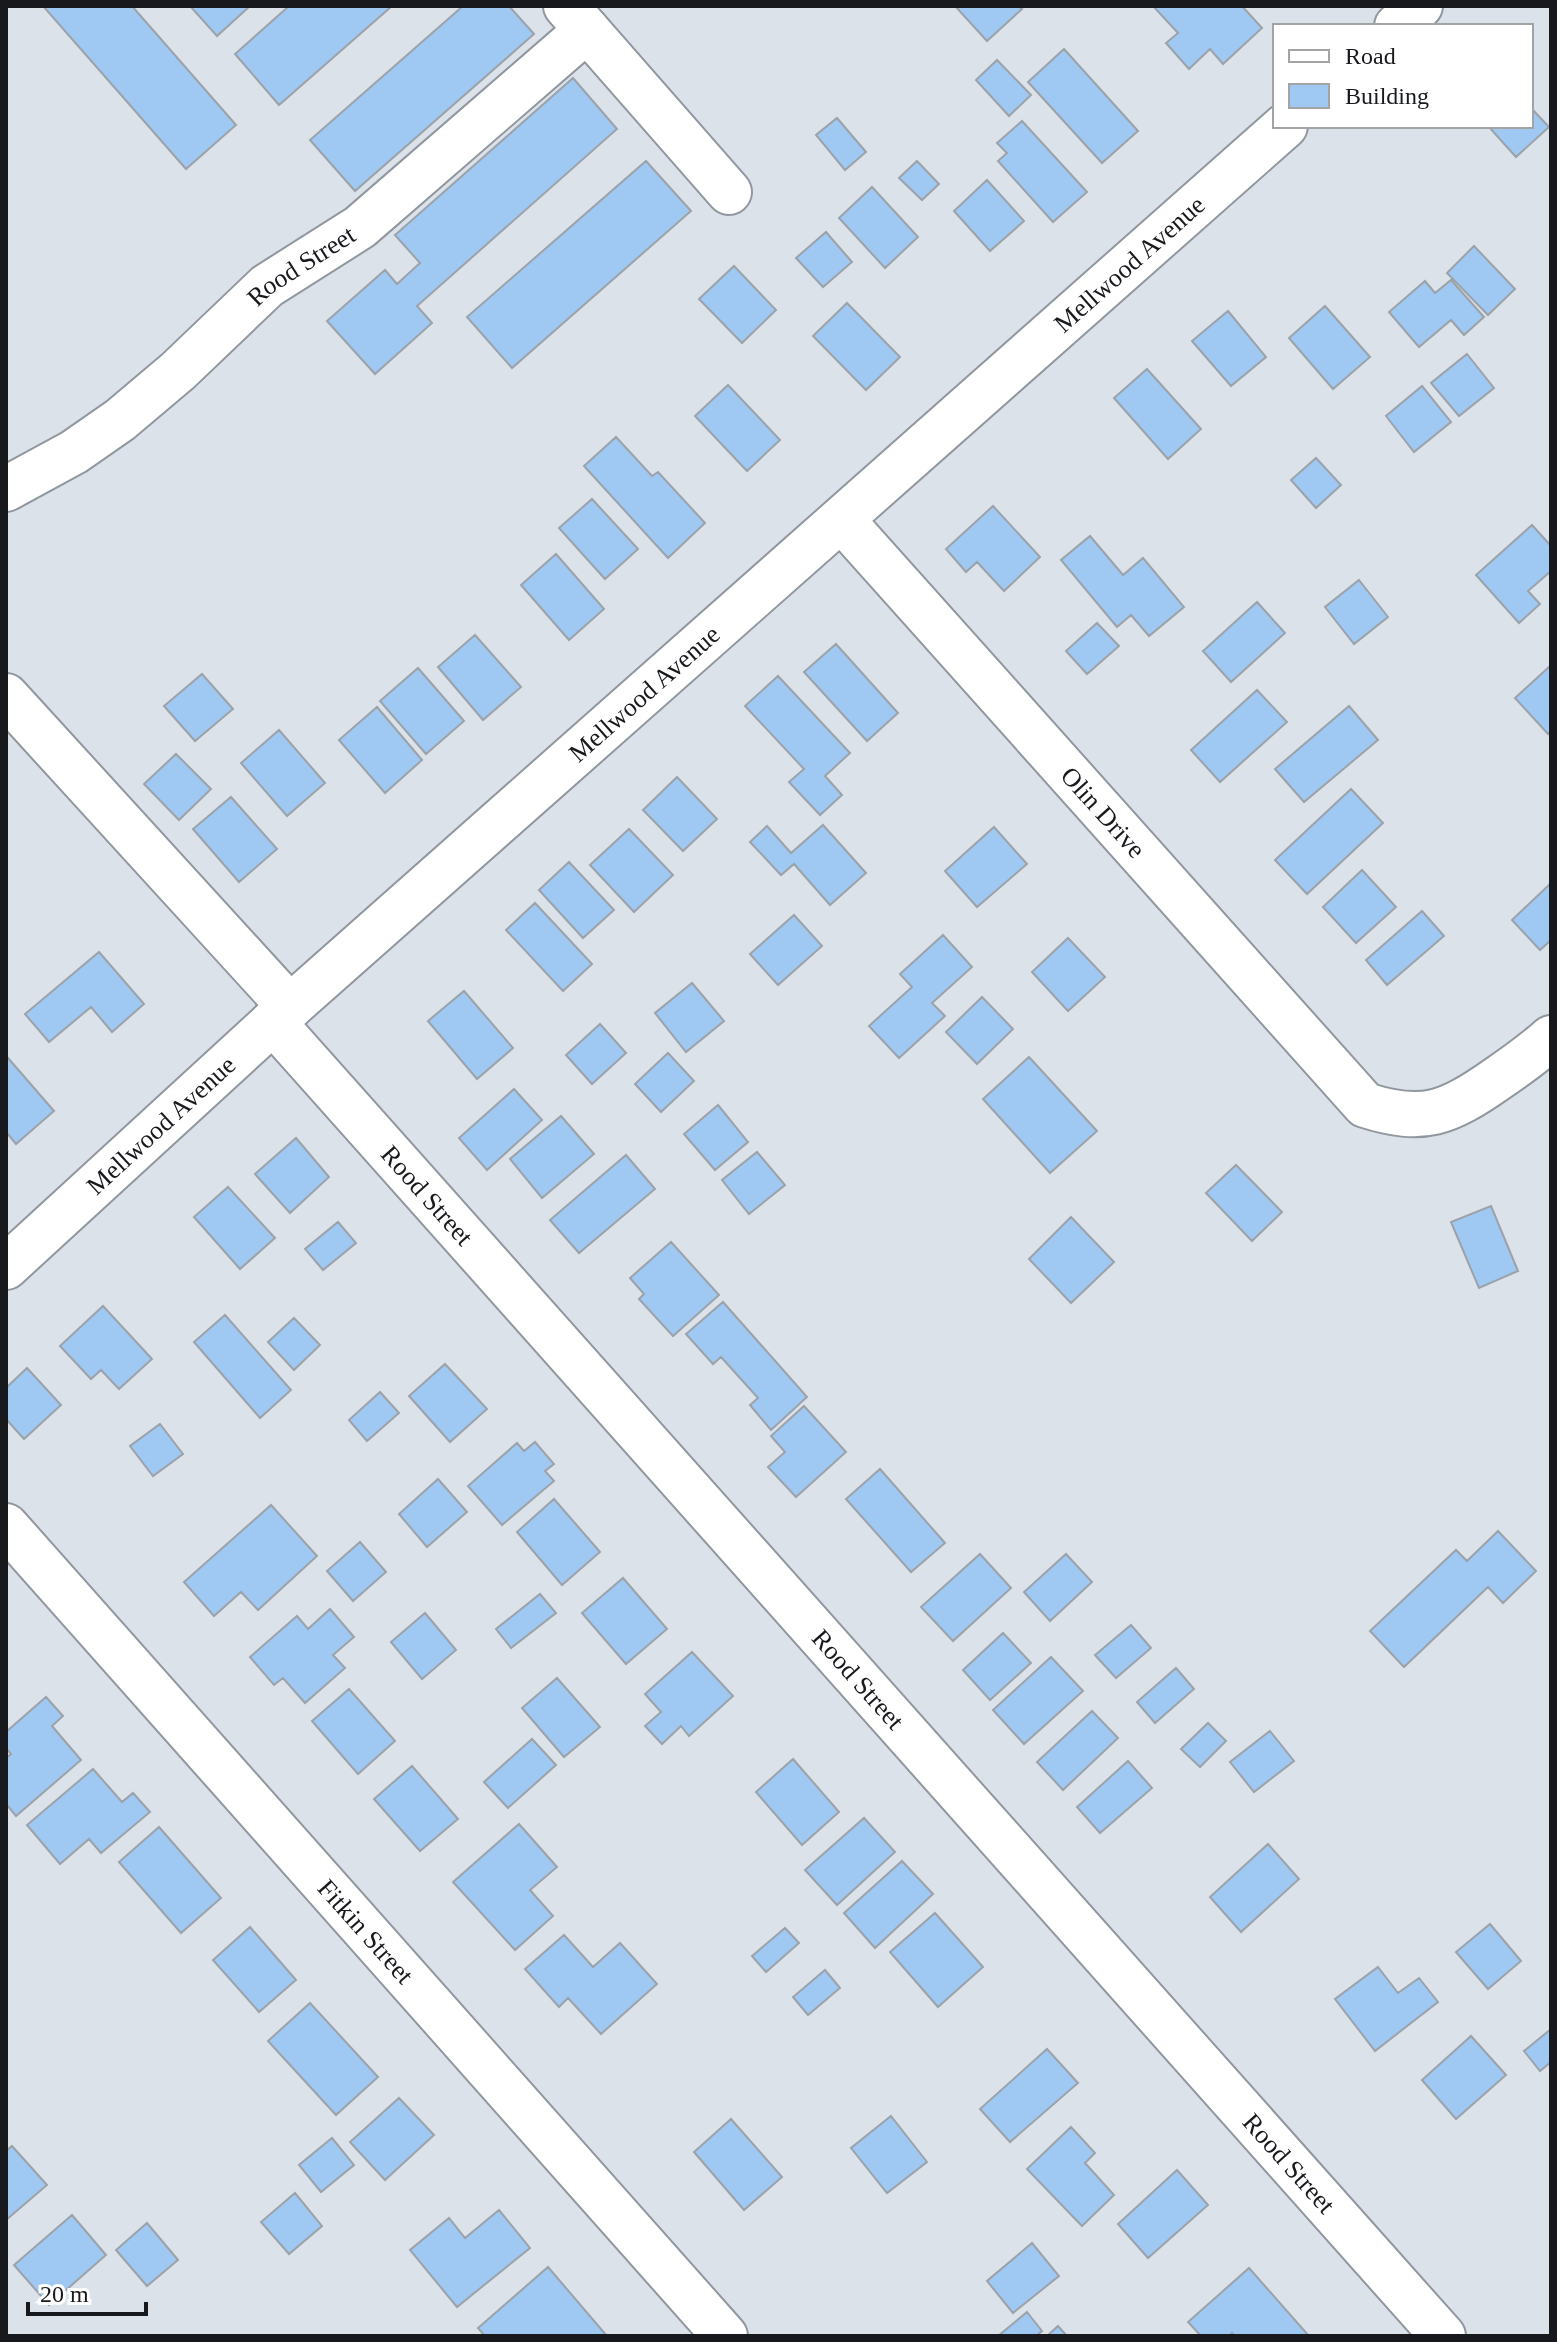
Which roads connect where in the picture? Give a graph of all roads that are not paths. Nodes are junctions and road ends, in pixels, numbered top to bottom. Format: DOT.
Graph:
graph roads {
  1 [pos="1420,6"];
  2 [pos="576,18"];
  3 [pos="1399,24"];
  4 [pos="1283,128"];
  5 [pos="729,192"];
  6 [pos="6,489"];
  7 [pos="842,520"];
  8 [pos="6,696"];
  9 [pos="282,1014"];
  10 [pos="1551,1038"];
  11 [pos="6,1267"];
  12 [pos="6,1526"];
  13 [pos="725,2336"];
  14 [pos="1443,2336"];
  1 -- 3 [label="street"];
  2 -- 5 [label="street"];
  2 -- 6 [label="street, Rood Street"];
  4 -- 7 [label="street, Mellwood Avenue"];
  7 -- 9 [label="street, Mellwood Avenue"];
  7 -- 10 [label="street, Olin Drive"];
  8 -- 9 [label="street, Rood Street"];
  9 -- 11 [label="street, Mellwood Avenue"];
  9 -- 14 [label="street, Rood Street"];
  12 -- 13 [label="street, Fitkin Street"];
}
